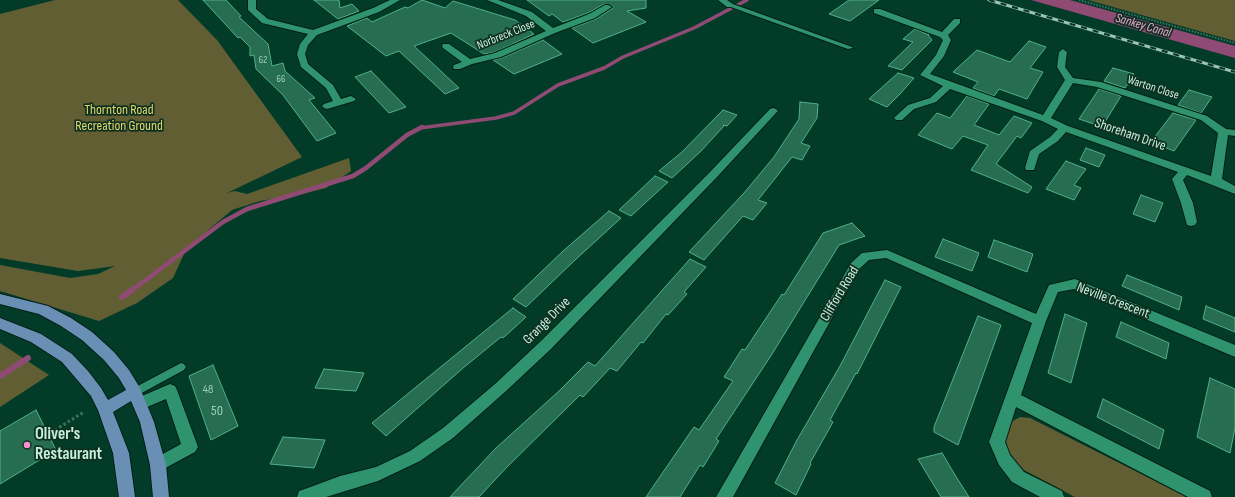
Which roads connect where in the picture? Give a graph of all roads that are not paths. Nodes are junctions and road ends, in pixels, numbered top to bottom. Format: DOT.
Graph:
graph roads {
  1 [pos="252,0"];
  2 [pos="396,0"];
  3 [pos="491,0"];
  4 [pos="722,0"];
  5 [pos="730,5"];
  6 [pos="609,6"];
  7 [pos="877,11"];
  8 [pos="957,21"];
  9 [pos="552,31"];
  10 [pos="314,32"];
  11 [pos="943,35"];
  12 [pos="446,46"];
  13 [pos="850,48"];
  14 [pos="1063,52"];
  15 [pos="469,62"];
  16 [pos="457,67"];
  17 [pos="1070,80"];
  18 [pos="949,85"];
  19 [pos="351,99"];
  20 [pos="338,102"];
  21 [pos="327,106"];
  22 [pos="773,111"];
  23 [pos="899,118"];
  24 [pos="1045,119"];
  25 [pos="1064,128"];
  26 [pos="1223,132"];
  27 [pos="1235,133"];
  28 [pos="1030,168"];
  29 [pos="1186,170"];
  30 [pos="1216,182"];
  31 [pos="1235,190"];
  32 [pos="1191,222"];
  33 [pos="0,299"];
  34 [pos="1039,321"];
  35 [pos="0,323"];
  36 [pos="1235,351"];
  37 [pos="181,367"];
  38 [pos="137,398"];
  39 [pos="1013,398"];
  40 [pos="105,409"];
  41 [pos="158,465"];
  42 [pos="127,497"];
  43 [pos="161,497"];
  44 [pos="305,497"];
  45 [pos="724,497"];
  46 [pos="1056,497"];
  47 [pos="1204,497"];
  1 -- 10 [label="street"];
  2 -- 10 [label="street"];
  3 -- 9 [label="street, Norbreck Close"];
  4 -- 5 [label="street"];
  5 -- 13 [label="lane"];
  6 -- 9 [label="street, Norbreck Close"];
  7 -- 11 [label="street"];
  8 -- 11 [label="street"];
  9 -- 15 [label="street, Norbreck Close"];
  10 -- 20 [label="street"];
  11 -- 18 [label="street, Shoreham Drive"];
  12 -- 15 [label="street, Norbreck Close"];
  14 -- 17 [label="street"];
  15 -- 16 [label="street, Norbreck Close"];
  17 -- 24 [label="street"];
  17 -- 26 [label="street, Warton Close"];
  18 -- 23 [label="street"];
  18 -- 24 [label="street, Shoreham Drive"];
  19 -- 20 [label="street"];
  20 -- 21 [label="street"];
  22 -- 44 [label="street, Grange Drive"];
  24 -- 25 [label="street, Shoreham Drive"];
  25 -- 28 [label="street"];
  25 -- 29 [label="street, Shoreham Drive"];
  26 -- 27 [label="street"];
  26 -- 30 [label="street"];
  29 -- 30 [label="street, Shoreham Drive"];
  29 -- 32 [label="street"];
  30 -- 31 [label="street, Shoreham Drive"];
  33 -- 38 [label="main road"];
  34 -- 36 [label="street, Neville Crescent"];
  34 -- 39 [label="street, Neville Crescent"];
  34 -- 45 [label="street, Clifford Road"];
  35 -- 40 [label="main road"];
  37 -- 38 [label="lane"];
  38 -- 40 [label="main road"];
  38 -- 41 [label="main road"];
  38 -- 41 [label="street"];
  39 -- 46 [label="street, Neville Crescent"];
  39 -- 47 [label="street"];
  40 -- 42 [label="main road"];
  41 -- 43 [label="main road"];
}
